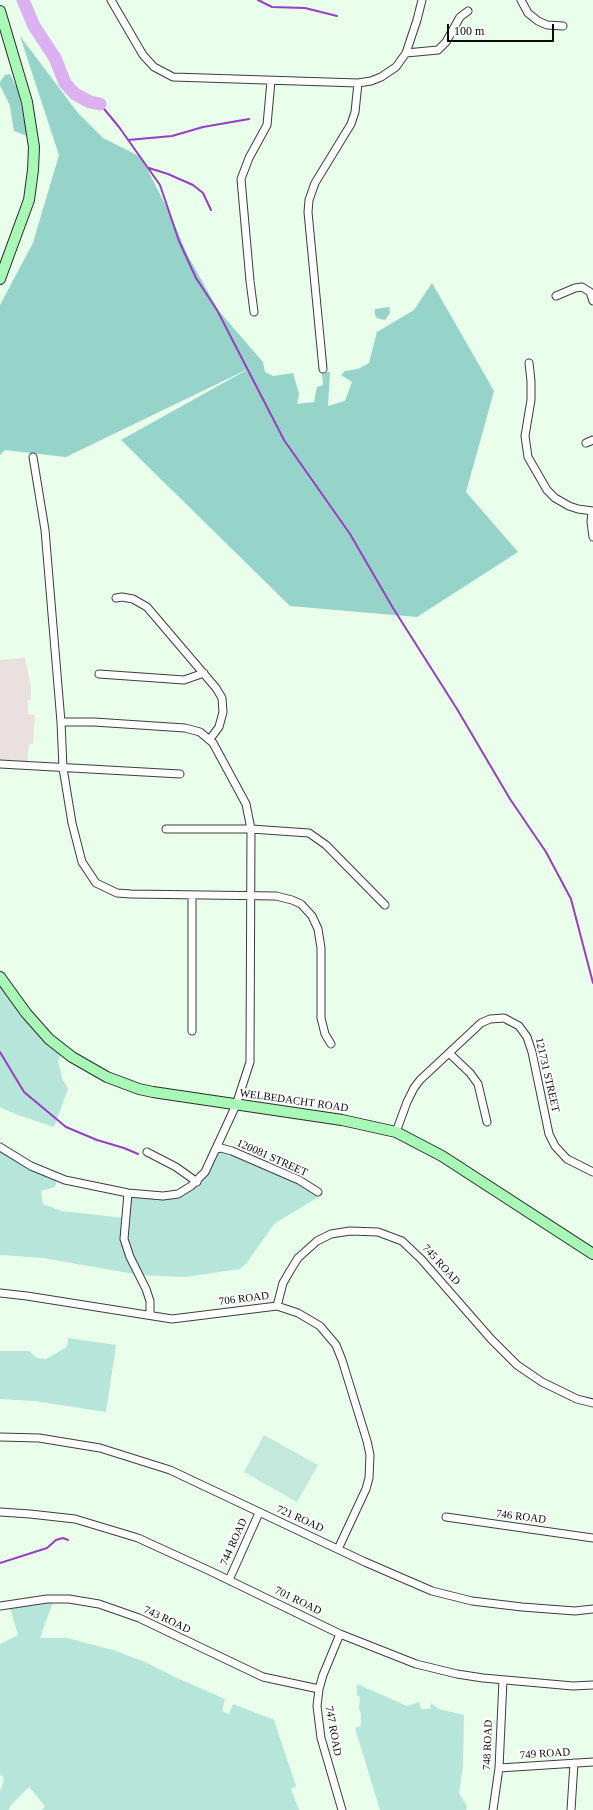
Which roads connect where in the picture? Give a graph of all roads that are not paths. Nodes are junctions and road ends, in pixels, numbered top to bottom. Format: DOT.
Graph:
graph roads {
  1 [pos="111,0"];
  2 [pos="422,0"];
  3 [pos="521,0"];
  4 [pos="0,11"];
  5 [pos="468,11"];
  6 [pos="563,26"];
  7 [pos="406,52"];
  8 [pos="271,81"];
  9 [pos="358,83"];
  10 [pos="0,280"];
  11 [pos="556,296"];
  12 [pos="593,300"];
  13 [pos="254,312"];
  14 [pos="529,363"];
  15 [pos="323,369"];
  16 [pos="33,458"];
  17 [pos="592,511"];
  18 [pos="593,537"];
  19 [pos="116,598"];
  20 [pos="204,673"];
  21 [pos="99,674"];
  22 [pos="61,722"];
  23 [pos="210,739"];
  24 [pos="0,764"];
  25 [pos="63,768"];
  26 [pos="180,774"];
  27 [pos="166,829"];
  28 [pos="251,829"];
  29 [pos="192,895"];
  30 [pos="251,895"];
  31 [pos="385,905"];
  32 [pos="0,977"];
  33 [pos="192,1031"];
  34 [pos="332,1044"];
  35 [pos="449,1053"];
  36 [pos="236,1105"];
  37 [pos="487,1122"];
  38 [pos="396,1132"];
  39 [pos="0,1147"];
  40 [pos="216,1149"];
  41 [pos="147,1152"];
  42 [pos="593,1172"];
  43 [pos="197,1182"];
  44 [pos="318,1192"];
  45 [pos="128,1193"];
  46 [pos="593,1254"];
  47 [pos="0,1293"];
  48 [pos="277,1306"];
  49 [pos="150,1315"];
  50 [pos="593,1403"];
  51 [pos="0,1437"];
  52 [pos="0,1512"];
  53 [pos="259,1513"];
  54 [pos="446,1517"];
  55 [pos="593,1538"];
  56 [pos="338,1549"];
  57 [pos="229,1580"];
  58 [pos="0,1606"];
  59 [pos="593,1609"];
  60 [pos="340,1634"];
  61 [pos="502,1680"];
  62 [pos="593,1685"];
  63 [pos="319,1689"];
  64 [pos="593,1762"];
  65 [pos="574,1763"];
  66 [pos="499,1768"];
  67 [pos="342,1810"];
  68 [pos="492,1810"];
  69 [pos="571,1810"];
  1 -- 8 [label="street"];
  2 -- 7 [label="street"];
  3 -- 6 [label="street"];
  4 -- 10 [label="street"];
  5 -- 7 [label="street"];
  7 -- 9 [label="street"];
  8 -- 9 [label="street"];
  8 -- 13 [label="street"];
  9 -- 15 [label="street"];
  11 -- 12 [label="street"];
  14 -- 17 [label="street"];
  16 -- 22 [label="street"];
  17 -- 18 [label="street"];
  19 -- 20 [label="street"];
  20 -- 21 [label="street"];
  20 -- 23 [label="street"];
  22 -- 23 [label="street"];
  22 -- 25 [label="street"];
  23 -- 28 [label="street"];
  24 -- 25 [label="street"];
  25 -- 26 [label="street"];
  25 -- 29 [label="street"];
  27 -- 28 [label="street"];
  28 -- 30 [label="street"];
  28 -- 31 [label="street"];
  29 -- 30 [label="street"];
  29 -- 33 [label="street"];
  30 -- 34 [label="street"];
  30 -- 36 [label="street"];
  32 -- 36 [label="street, WELBEDACHT ROAD"];
  35 -- 37 [label="street"];
  35 -- 38 [label="street, 121731 STREET"];
  35 -- 42 [label="street, 121731 STREET"];
  36 -- 38 [label="street, WELBEDACHT ROAD"];
  36 -- 40 [label="street"];
  38 -- 46 [label="street, WELBEDACHT ROAD"];
  39 -- 45 [label="street"];
  40 -- 43 [label="street"];
  40 -- 44 [label="street, 120081 STREET"];
  41 -- 43 [label="street"];
  43 -- 45 [label="street"];
  45 -- 49 [label="street"];
  47 -- 49 [label="street, 706 ROAD"];
  48 -- 49 [label="street, 706 ROAD"];
  48 -- 50 [label="street, 745 ROAD"];
  48 -- 56 [label="street, 706 ROAD"];
  51 -- 53 [label="street, 721 ROAD"];
  52 -- 57 [label="street, 701 ROAD"];
  53 -- 56 [label="street, 721 ROAD"];
  53 -- 57 [label="street, 744 ROAD"];
  54 -- 55 [label="street, 746 ROAD"];
  56 -- 59 [label="street, 721 ROAD"];
  57 -- 60 [label="street, 701 ROAD"];
  58 -- 63 [label="street, 743 ROAD"];
  60 -- 61 [label="street, 701 ROAD"];
  60 -- 63 [label="street, 747 ROAD"];
  61 -- 62 [label="street, 701 ROAD"];
  61 -- 66 [label="street, 748 ROAD"];
  63 -- 67 [label="street, 747 ROAD"];
  64 -- 65 [label="street, 749 ROAD"];
  65 -- 66 [label="street, 749 ROAD"];
  65 -- 69 [label="street"];
  66 -- 68 [label="street, 748 ROAD"];
}
